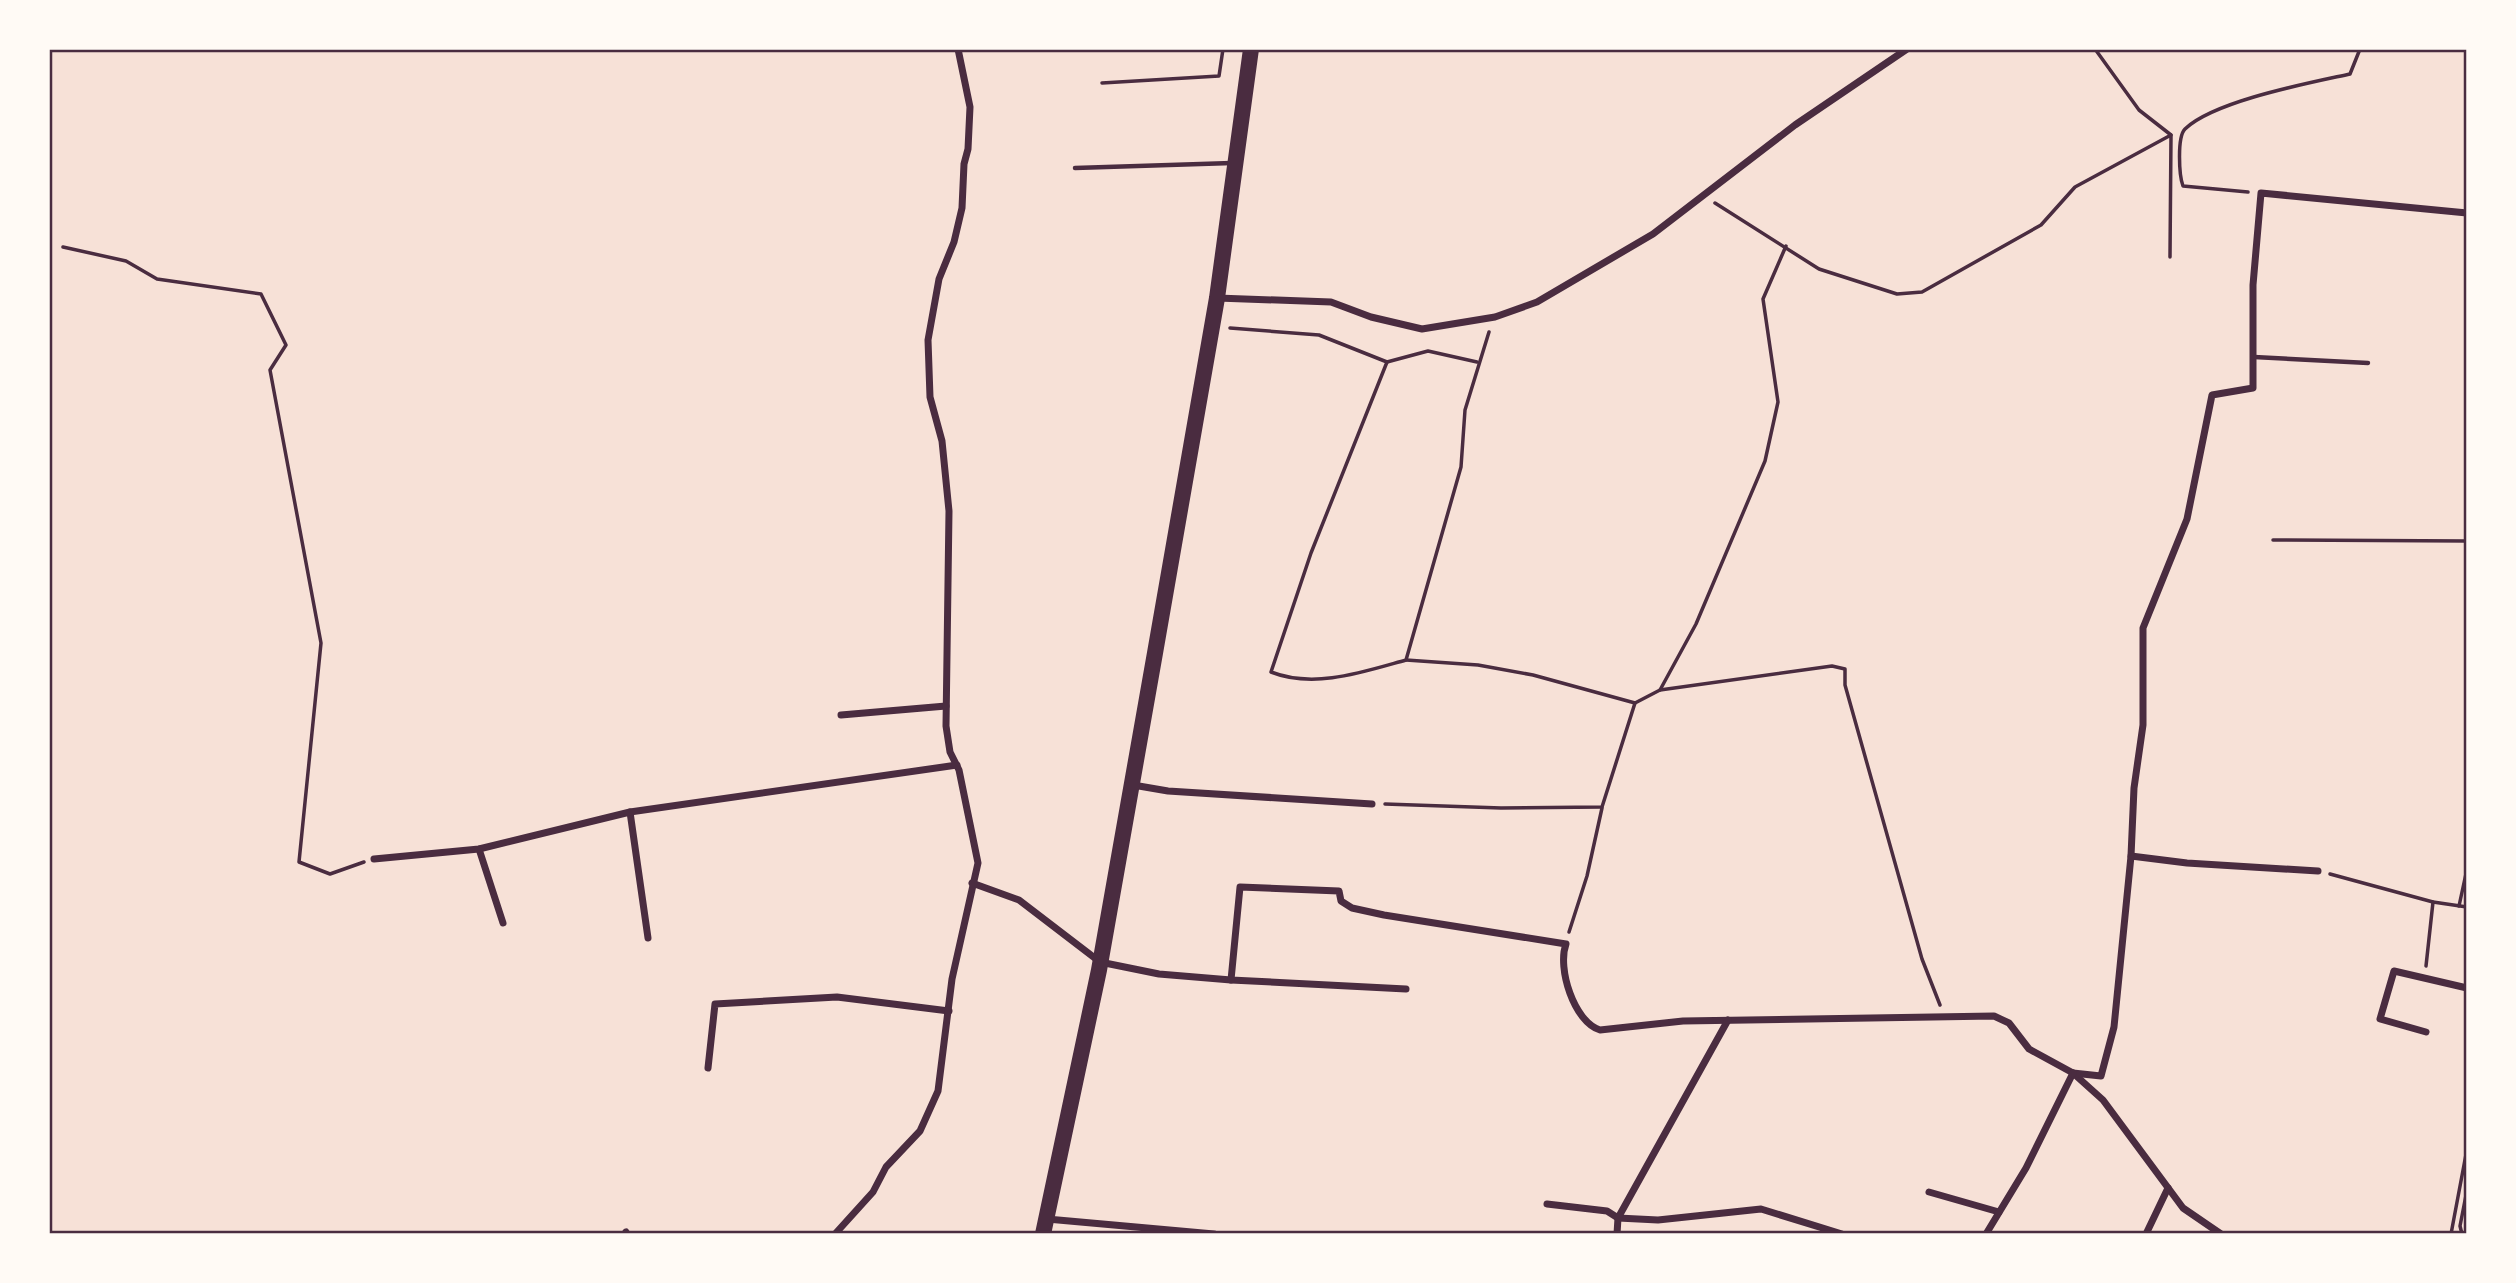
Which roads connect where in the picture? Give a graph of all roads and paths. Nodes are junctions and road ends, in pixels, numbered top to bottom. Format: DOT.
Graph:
graph roads {
  1 [pos="958,49"];
  2 [pos="1223,49"];
  3 [pos="1251,49"];
  4 [pos="1907,49"];
  5 [pos="2095,49"];
  6 [pos="2360,49"];
  7 [pos="1102,83"];
  8 [pos="2171,135"];
  9 [pos="1237,163"];
  10 [pos="1075,168"];
  11 [pos="2261,193"];
  12 [pos="1703,196"];
  13 [pos="2467,212"];
  14 [pos="1787,246"];
  15 [pos="63,247"];
  16 [pos="2170,257"];
  17 [pos="1217,298"];
  18 [pos="1494,317"];
  19 [pos="1212,326"];
  20 [pos="2253,357"];
  21 [pos="1387,362"];
  22 [pos="1477,362"];
  23 [pos="2368,363"];
  24 [pos="2273,540"];
  25 [pos="2467,541"];
  26 [pos="1406,660"];
  27 [pos="1660,690"];
  28 [pos="1635,703"];
  29 [pos="946,706"];
  30 [pos="841,715"];
  31 [pos="957,765"];
  32 [pos="1132,785"];
  33 [pos="1372,804"];
  34 [pos="1602,807"];
  35 [pos="630,812"];
  36 [pos="479,849"];
  37 [pos="2130,856"];
  38 [pos="374,859"];
  39 [pos="2467,869"];
  40 [pos="2318,871"];
  41 [pos="972,883"];
  42 [pos="2433,902"];
  43 [pos="2459,905"];
  44 [pos="2467,906"];
  45 [pos="503,923"];
  46 [pos="648,938"];
  47 [pos="1566,944"];
  48 [pos="1100,962"];
  49 [pos="2424,978"];
  50 [pos="1231,980"];
  51 [pos="2467,988"];
  52 [pos="1406,989"];
  53 [pos="949,1011"];
  54 [pos="1945,1017"];
  55 [pos="1728,1020"];
  56 [pos="2426,1032"];
  57 [pos="708,1068"];
  58 [pos="2073,1073"];
  59 [pos="2467,1149"];
  60 [pos="2168,1188"];
  61 [pos="2467,1190"];
  62 [pos="1929,1192"];
  63 [pos="1547,1204"];
  64 [pos="1999,1212"];
  65 [pos="1618,1218"];
  66 [pos="1044,1227"];
  67 [pos="835,1234"];
  68 [pos="1214,1234"];
  69 [pos="1616,1234"];
  70 [pos="1842,1234"];
  71 [pos="1986,1234"];
  72 [pos="2146,1234"];
  73 [pos="2221,1234"];
  74 [pos="2451,1234"];
  75 [pos="2462,1234"];
  1 -- 29 [label="street"];
  2 -- 7 [label="path"];
  3 -- 9 [label="highway"];
  4 -- 12 [label="street"];
  5 -- 8 [label="path"];
  6 -- 11 [label="path"];
  8 -- 14 [label="path"];
  8 -- 16 [label="path"];
  9 -- 10 [label="lane"];
  9 -- 17 [label="highway"];
  11 -- 13 [label="street"];
  11 -- 20 [label="street"];
  12 -- 14 [label="path"];
  12 -- 18 [label="street"];
  14 -- 27 [label="path"];
  15 -- 38 [label="path"];
  17 -- 18 [label="street"];
  17 -- 19 [label="highway"];
  18 -- 22 [label="path"];
  19 -- 21 [label="path"];
  19 -- 32 [label="highway"];
  20 -- 23 [label="lane"];
  20 -- 37 [label="street"];
  21 -- 22 [label="path"];
  21 -- 26 [label="path"];
  22 -- 26 [label="path"];
  24 -- 25 [label="path"];
  26 -- 28 [label="path"];
  27 -- 28 [label="path"];
  27 -- 54 [label="path"];
  28 -- 34 [label="path"];
  29 -- 30 [label="street"];
  29 -- 31 [label="street"];
  31 -- 35 [label="street"];
  31 -- 41 [label="street"];
  32 -- 33 [label="street"];
  32 -- 48 [label="highway"];
  33 -- 34 [label="path"];
  34 -- 47 [label="path"];
  35 -- 36 [label="street"];
  35 -- 46 [label="street"];
  36 -- 38 [label="street"];
  36 -- 45 [label="street"];
  37 -- 40 [label="street"];
  37 -- 58 [label="street"];
  39 -- 43 [label="path"];
  40 -- 42 [label="path"];
  41 -- 48 [label="street"];
  41 -- 53 [label="street"];
  42 -- 43 [label="path"];
  42 -- 49 [label="path"];
  43 -- 44 [label="path"];
  47 -- 50 [label="street"];
  47 -- 55 [label="street"];
  48 -- 50 [label="street"];
  48 -- 66 [label="highway"];
  49 -- 51 [label="street"];
  49 -- 56 [label="street"];
  50 -- 52 [label="street"];
  53 -- 57 [label="street"];
  53 -- 67 [label="street"];
  54 -- 55 [label="street"];
  54 -- 58 [label="street"];
  55 -- 65 [label="street"];
  58 -- 60 [label="street"];
  58 -- 64 [label="street"];
  59 -- 74 [label="path"];
  60 -- 72 [label="street"];
  60 -- 73 [label="street"];
  61 -- 75 [label="path"];
  62 -- 64 [label="street"];
  63 -- 65 [label="street"];
  64 -- 71 [label="street"];
  65 -- 69 [label="street"];
  65 -- 70 [label="street"];
  66 -- 68 [label="street"];
}
